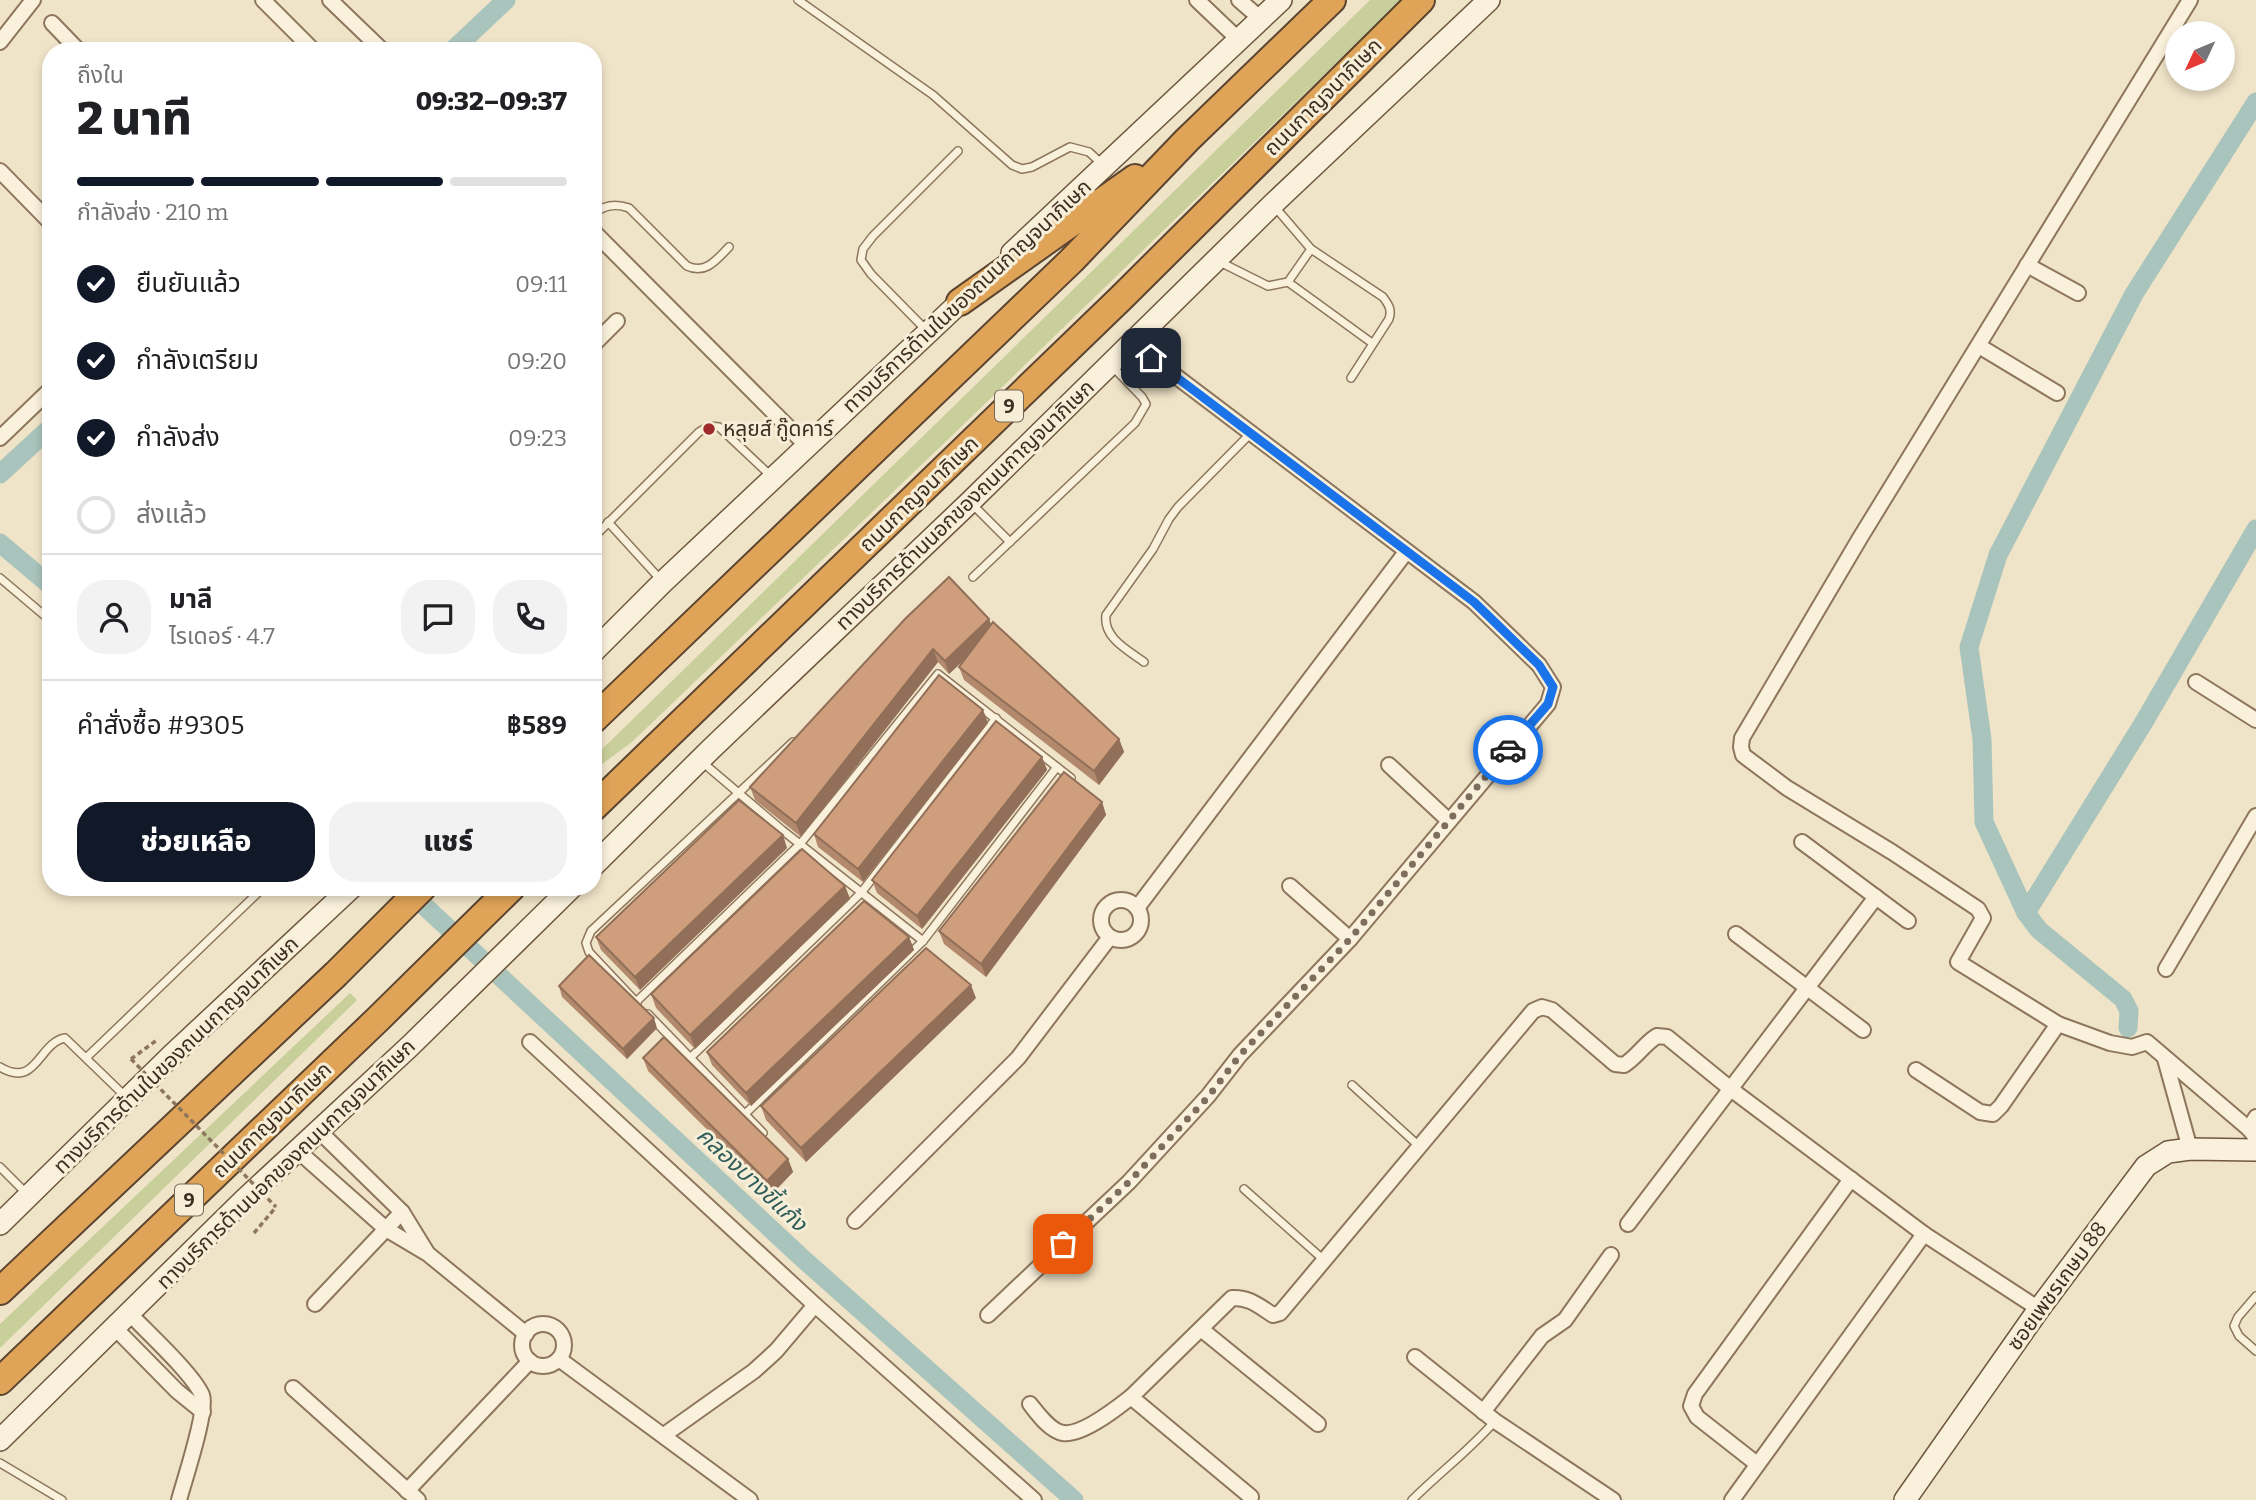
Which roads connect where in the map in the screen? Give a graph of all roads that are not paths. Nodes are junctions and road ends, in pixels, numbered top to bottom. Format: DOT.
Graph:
graph roads {
  1 [pos="33,0"];
  2 [pos="263,0"];
  3 [pos="330,0"];
  4 [pos="798,0"];
  5 [pos="1197,0"];
  6 [pos="1239,0"];
  7 [pos="1280,0"];
  8 [pos="1332,0"];
  9 [pos="1421,0"];
  10 [pos="1489,0"];
  11 [pos="2190,0"];
  12 [pos="1261,19"];
  13 [pos="52,23"];
  14 [pos="1240,40"];
  15 [pos="0,42"];
  16 [pos="70,42"];
  17 [pos="305,42"];
  18 [pos="374,42"];
  19 [pos="1187,140"];
  20 [pos="958,151"];
  21 [pos="1105,166"];
  22 [pos="0,171"];
  23 [pos="1273,204"];
  24 [pos="602,209"];
  25 [pos="42,213"];
  26 [pos="602,240"];
  27 [pos="729,247"];
  28 [pos="1311,249"];
  29 [pos="1216,260"];
  30 [pos="2027,265"];
  31 [pos="1288,282"];
  32 [pos="2078,293"];
  33 [pos="960,302"];
  34 [pos="617,321"];
  35 [pos="928,332"];
  36 [pos="602,336"];
  37 [pos="1132,343"];
  38 [pos="1372,343"];
  39 [pos="1979,346"];
  40 [pos="1111,365"];
  41 [pos="1351,378"];
  42 [pos="2057,393"];
  43 [pos="42,398"];
  44 [pos="1250,434"];
  45 [pos="0,438"];
  46 [pos="807,446"];
  47 [pos="773,478"];
  48 [pos="970,502"];
  49 [pos="608,523"];
  50 [pos="602,529"];
  51 [pos="1010,542"];
  52 [pos="1406,552"];
  53 [pos="973,577"];
  54 [pos="0,578"];
  55 [pos="663,582"];
  56 [pos="42,613"];
  57 [pos="602,643"];
  58 [pos="1143,662"];
  59 [pos="2196,682"];
  60 [pos="602,711"];
  61 [pos="996,719"];
  62 [pos="2256,720"];
  63 [pos="798,737"];
  64 [pos="700,761"];
  65 [pos="1389,765"];
  66 [pos="1057,767"];
  67 [pos="1078,784"];
  68 [pos="739,794"];
  69 [pos="602,799"];
  70 [pos="2256,816"];
  71 [pos="1448,820"];
  72 [pos="1802,842"];
  73 [pos="800,844"];
  74 [pos="602,857"];
  75 [pos="1290,886"];
  76 [pos="861,892"];
  77 [pos="255,896"];
  78 [pos="343,896"];
  79 [pos="414,896"];
  80 [pos="503,896"];
  81 [pos="563,896"];
  82 [pos="1876,897"];
  83 [pos="1137,908"];
  84 [pos="1908,920"];
  85 [pos="1736,934"];
  86 [pos="1110,937"];
  87 [pos="1350,939"];
  88 [pos="923,941"];
  89 [pos="2165,969"];
  90 [pos="1807,989"];
  91 [pos="636,1002"];
  92 [pos="2058,1024"];
  93 [pos="1863,1030"];
  94 [pos="530,1042"];
  95 [pos="87,1057"];
  96 [pos="690,1058"];
  97 [pos="2165,1059"];
  98 [pos="0,1067"];
  99 [pos="1916,1069"];
  100 [pos="1352,1085"];
  101 [pos="1732,1090"];
  102 [pos="128,1098"];
  103 [pos="745,1114"];
  104 [pos="2254,1128"];
  105 [pos="318,1130"];
  106 [pos="764,1133"];
  107 [pos="1420,1146"];
  108 [pos="2190,1149"];
  109 [pos="297,1150"];
  110 [pos="2256,1150"];
  111 [pos="0,1167"];
  112 [pos="1851,1179"];
  113 [pos="1244,1189"];
  114 [pos="29,1195"];
  115 [pos="402,1212"];
  116 [pos="855,1221"];
  117 [pos="0,1224"];
  118 [pos="1628,1224"];
  119 [pos="386,1229"];
  120 [pos="1924,1234"];
  121 [pos="428,1254"];
  122 [pos="1611,1255"];
  123 [pos="1325,1261"];
  124 [pos="0,1291"];
  125 [pos="2256,1296"];
  126 [pos="315,1304"];
  127 [pos="815,1305"];
  128 [pos="2039,1309"];
  129 [pos="988,1315"];
  130 [pos="122,1321"];
  131 [pos="1201,1329"];
  132 [pos="526,1334"];
  133 [pos="2256,1351"];
  134 [pos="1415,1357"];
  135 [pos="559,1359"];
  136 [pos="530,1360"];
  137 [pos="0,1381"];
  138 [pos="293,1388"];
  139 [pos="1131,1397"];
  140 [pos="1030,1404"];
  141 [pos="203,1412"];
  142 [pos="1489,1417"];
  143 [pos="1318,1424"];
  144 [pos="664,1435"];
  145 [pos="0,1440"];
  146 [pos="0,1463"];
  147 [pos="1757,1464"];
  148 [pos="413,1495"];
  149 [pos="1251,1497"];
  150 [pos="1908,1499"];
  151 [pos="62,1500"];
  152 [pos="179,1500"];
  153 [pos="750,1500"];
  154 [pos="1034,1500"];
  155 [pos="1412,1500"];
  156 [pos="1612,1500"];
  157 [pos="1732,1500"];
  1 -- 15 [label="street"];
  2 -- 17 [label="street"];
  3 -- 18 [label="street"];
  4 -- 21 [label="lane"];
  5 -- 14 [label="street"];
  6 -- 12 [label="street"];
  7 -- 12 [label="main road, ทางบริการด้านในของถนนกาญจนาภิเษก"];
  8 -- 19 [label="highway"];
  9 -- 69 [label="highway, ถนนกาญจนาภิเษก / 9"];
  10 -- 23 [label="main road, ทางบริการด้านนอกของถนนกาญจนาภิเษก"];
  11 -- 30 [label="street"];
  12 -- 14 [label="main road, ทางบริการด้านในของถนนกาญจนาภิเษก"];
  13 -- 16 [label="street"];
  14 -- 21 [label="main road, ทางบริการด้านในของถนนกาญจนาภิเษก"];
  19 -- 33 [label="highway"];
  19 -- 60 [label="highway"];
  20 -- 35 [label="lane"];
  21 -- 33 [label="main road, ทางบริการด้านในของถนนกาญจนาภิเษก"];
  22 -- 25 [label="street"];
  23 -- 28 [label="lane"];
  23 -- 29 [label="main road, ทางบริการด้านนอกของถนนกาญจนาภิเษก"];
  24 -- 27 [label="lane"];
  26 -- 46 [label="street"];
  28 -- 31 [label="lane"];
  28 -- 38 [label="lane"];
  29 -- 31 [label="lane"];
  29 -- 37 [label="main road, ทางบริการด้านนอกของถนนกาญจนาภิเษก"];
  30 -- 32 [label="street"];
  30 -- 39 [label="street"];
  31 -- 38 [label="lane"];
  33 -- 35 [label="main road, ทางบริการด้านในของถนนกาญจนาภิเษก"];
  34 -- 36 [label="street"];
  35 -- 46 [label="main road, ทางบริการด้านในของถนนกาญจนาภิเษก"];
  37 -- 40 [label="main road, ทางบริการด้านนอกของถนนกาญจนาภิเษก"];
  37 -- 44 [label="street"];
  38 -- 41 [label="lane"];
  39 -- 42 [label="street"];
  39 -- 92 [label="street"];
  40 -- 48 [label="main road, ทางบริการด้านนอกของถนนกาญจนาภิเษก"];
  40 -- 51 [label="lane"];
  43 -- 45 [label="street"];
  44 -- 52 [label="street"];
  44 -- 58 [label="lane"];
  46 -- 47 [label="main road, ทางบริการด้านในของถนนกาญจนาภิเษก"];
  47 -- 49 [label="lane"];
  47 -- 55 [label="main road, ทางบริการด้านในของถนนกาญจนาภิเษก"];
  48 -- 51 [label="lane"];
  48 -- 64 [label="main road, ทางบริการด้านนอกของถนนกาญจนาภิเษก"];
  49 -- 50 [label="lane"];
  49 -- 55 [label="lane"];
  51 -- 53 [label="lane"];
  52 -- 71 [label="street"];
  52 -- 83 [label="street"];
  54 -- 56 [label="lane"];
  55 -- 57 [label="main road, ทางบริการด้านในของถนนกาญจนาภิเษก"];
  59 -- 62 [label="street"];
  61 -- 66 [label="lane"];
  61 -- 73 [label="lane"];
  61 -- 76 [label="lane"];
  63 -- 68 [label="lane"];
  64 -- 68 [label="lane"];
  64 -- 74 [label="main road, ทางบริการด้านนอกของถนนกาญจนาภิเษก"];
  65 -- 71 [label="street"];
  66 -- 67 [label="lane"];
  66 -- 88 [label="lane"];
  68 -- 73 [label="lane"];
  68 -- 91 [label="lane"];
  70 -- 89 [label="street"];
  71 -- 87 [label="street"];
  72 -- 82 [label="street"];
  73 -- 76 [label="lane"];
  73 -- 91 [label="lane"];
  75 -- 87 [label="street"];
  76 -- 88 [label="lane"];
  76 -- 96 [label="lane"];
  77 -- 95 [label="lane"];
  78 -- 102 [label="main road, ทางบริการด้านในของถนนกาญจนาภิเษก"];
  79 -- 124 [label="highway"];
  80 -- 137 [label="highway, ถนนกาญจนาภิเษก / 9"];
  81 -- 105 [label="main road, ทางบริการด้านนอกของถนนกาญจนาภิเษก"];
  82 -- 84 [label="street"];
  82 -- 90 [label="street"];
  83 -- 86 [label="street"];
  83 -- 86 [label="street"];
  85 -- 90 [label="street"];
  86 -- 116 [label="street"];
  87 -- 129 [label="street"];
  88 -- 103 [label="lane"];
  90 -- 93 [label="street"];
  90 -- 101 [label="street"];
  91 -- 96 [label="lane"];
  92 -- 97 [label="street"];
  92 -- 99 [label="street"];
  94 -- 127 [label="street"];
  95 -- 98 [label="lane"];
  95 -- 102 [label="lane"];
  96 -- 103 [label="lane"];
  97 -- 104 [label="street"];
  97 -- 108 [label="street"];
  100 -- 107 [label="lane"];
  101 -- 107 [label="street"];
  101 -- 112 [label="street"];
  101 -- 118 [label="street"];
  102 -- 114 [label="main road, ทางบริการด้านในของถนนกาญจนาภิเษก"];
  103 -- 106 [label="lane"];
  105 -- 109 [label="main road, ทางบริการด้านนอกของถนนกาญจนาภิเษก"];
  105 -- 115 [label="street"];
  107 -- 123 [label="street"];
  108 -- 110 [label="main road, ซอยเพชรเกษม 88"];
  108 -- 128 [label="main road, ซอยเพชรเกษม 88"];
  109 -- 119 [label="street"];
  109 -- 130 [label="main road, ทางบริการด้านนอกของถนนกาญจนาภิเษก"];
  111 -- 114 [label="lane"];
  112 -- 120 [label="street"];
  112 -- 147 [label="street"];
  113 -- 123 [label="lane"];
  114 -- 117 [label="main road, ทางบริการด้านในของถนนกาญจนาภิเษก"];
  115 -- 119 [label="street"];
  115 -- 121 [label="street"];
  119 -- 121 [label="street"];
  119 -- 126 [label="street"];
  120 -- 128 [label="street"];
  120 -- 147 [label="street"];
  121 -- 132 [label="street"];
  122 -- 142 [label="street"];
  123 -- 131 [label="street"];
  125 -- 133 [label="lane"];
  127 -- 144 [label="street"];
  127 -- 154 [label="street"];
  128 -- 150 [label="main road, ซอยเพชรเกษม 88"];
  130 -- 141 [label="street"];
  130 -- 141 [label="street"];
  130 -- 145 [label="main road, ทางบริการด้านนอกของถนนกาญจนาภิเษก"];
  131 -- 139 [label="street"];
  131 -- 143 [label="street"];
  132 -- 135 [label="street"];
  132 -- 136 [label="street"];
  134 -- 142 [label="street"];
  135 -- 136 [label="street"];
  135 -- 144 [label="street"];
  136 -- 148 [label="street"];
  138 -- 148 [label="street"];
  139 -- 140 [label="street"];
  139 -- 149 [label="street"];
  141 -- 152 [label="street"];
  142 -- 155 [label="lane"];
  142 -- 156 [label="street"];
  144 -- 153 [label="street"];
  146 -- 151 [label="lane"];
  147 -- 157 [label="street"];
}
